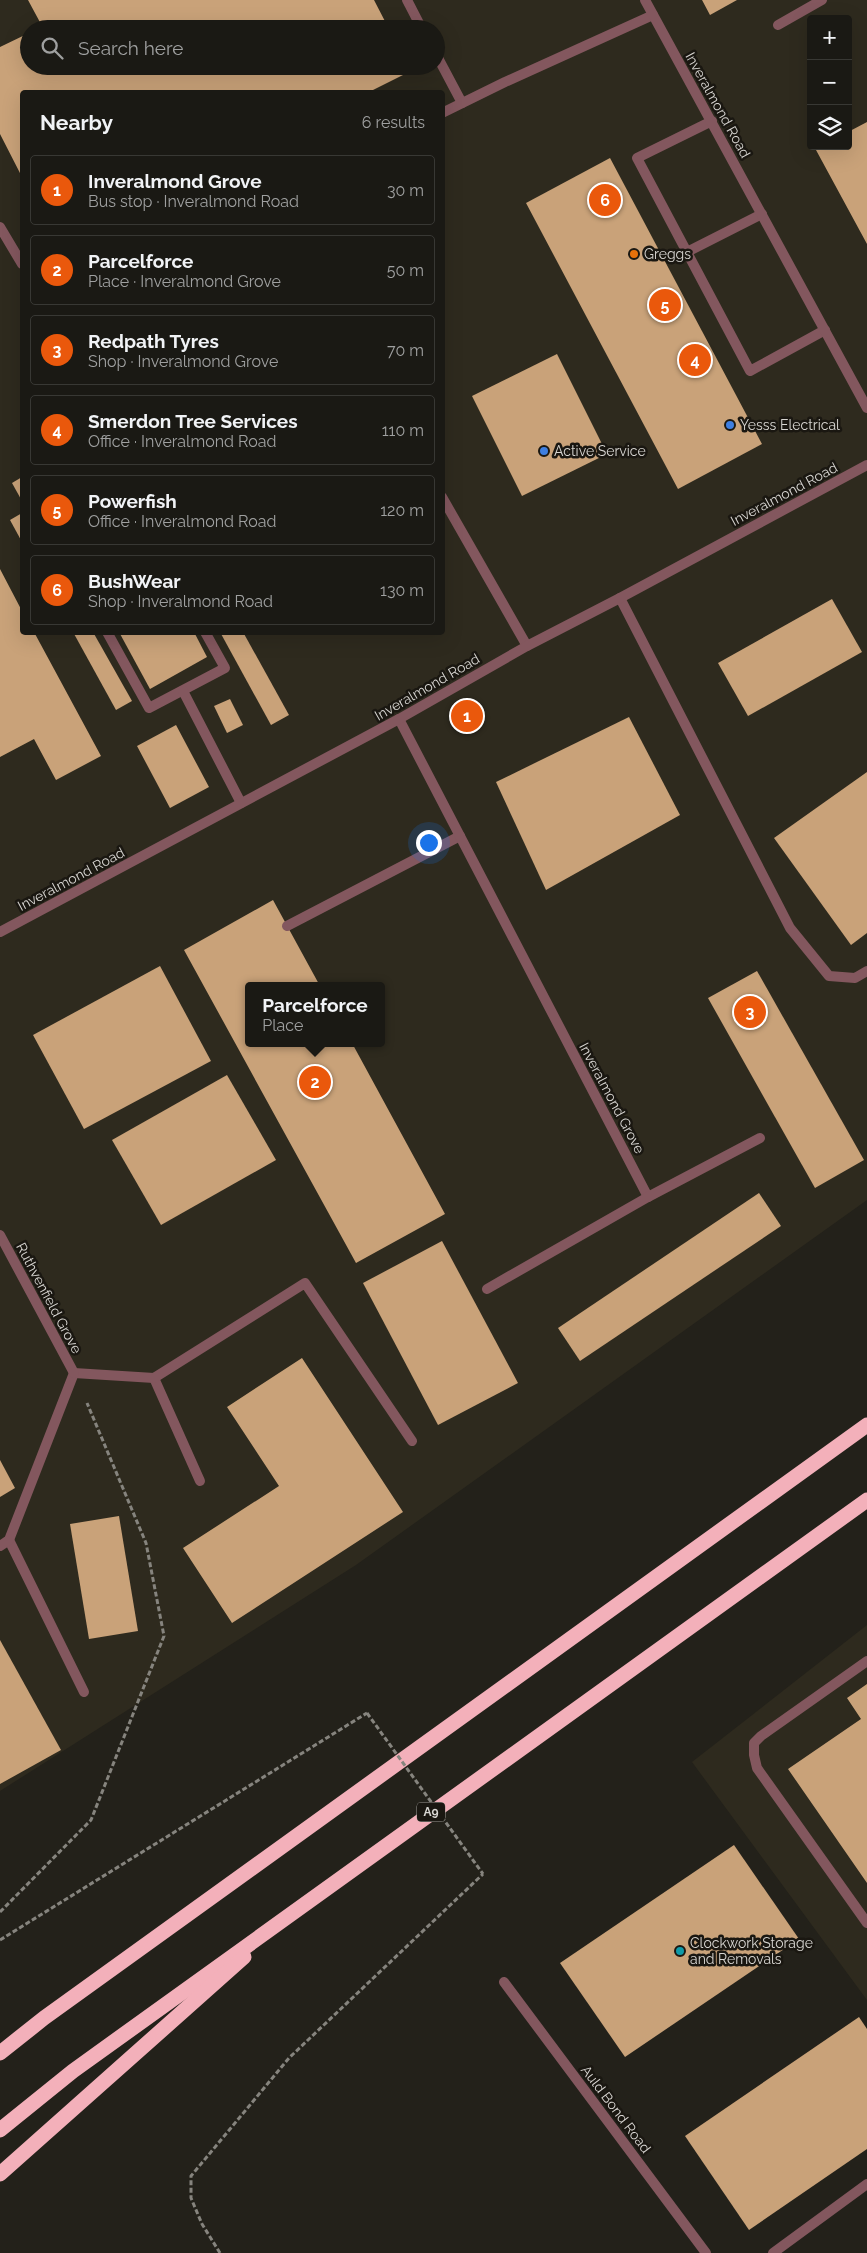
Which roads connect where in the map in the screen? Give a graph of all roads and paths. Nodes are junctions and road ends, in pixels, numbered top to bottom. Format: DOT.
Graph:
graph roads {
  1 [pos="407,0"];
  2 [pos="645,0"];
  3 [pos="822,0"];
  4 [pos="653,15"];
  5 [pos="417,20"];
  6 [pos="778,25"];
  7 [pos="445,71"];
  8 [pos="462,103"];
  9 [pos="445,112"];
  10 [pos="712,121"];
  11 [pos="762,214"];
  12 [pos="0,228"];
  13 [pos="687,252"];
  14 [pos="20,261"];
  15 [pos="824,330"];
  16 [pos="867,408"];
  17 [pos="867,465"];
  18 [pos="445,502"];
  19 [pos="620,598"];
  20 [pos="108,635"];
  21 [pos="207,635"];
  22 [pos="527,646"];
  23 [pos="183,691"];
  24 [pos="399,719"];
  25 [pos="241,803"];
  26 [pos="460,836"];
  27 [pos="287,926"];
  28 [pos="0,932"];
  29 [pos="867,971"];
  30 [pos="760,1138"];
  31 [pos="648,1197"];
  32 [pos="0,1235"];
  33 [pos="487,1289"];
  34 [pos="74,1373"];
  35 [pos="154,1378"];
  36 [pos="867,1425"];
  37 [pos="412,1441"];
  38 [pos="200,1480"];
  39 [pos="867,1500"];
  40 [pos="4,1543"];
  41 [pos="867,1661"];
  42 [pos="84,1692"];
  43 [pos="311,1898"];
  44 [pos="0,1912"];
  45 [pos="867,1923"];
  46 [pos="0,1940"];
  47 [pos="504,1982"];
  48 [pos="0,2053"];
  49 [pos="0,2130"];
  50 [pos="0,2174"];
  51 [pos="867,2184"];
  52 [pos="220,2253"];
  53 [pos="706,2253"];
  54 [pos="773,2253"];
  1 -- 5 [label="street"];
  2 -- 4 [label="street, Inveralmond Road"];
  3 -- 6 [label="street"];
  4 -- 8 [label="street"];
  4 -- 10 [label="street, Inveralmond Road"];
  7 -- 8 [label="street"];
  8 -- 9 [label="street"];
  10 -- 11 [label="street, Inveralmond Road"];
  10 -- 13 [label="street"];
  11 -- 13 [label="street"];
  11 -- 15 [label="street, Inveralmond Road"];
  12 -- 14 [label="street"];
  13 -- 15 [label="street"];
  15 -- 16 [label="street, Inveralmond Road"];
  17 -- 19 [label="street, Inveralmond Road"];
  18 -- 22 [label="street"];
  19 -- 22 [label="street, Inveralmond Road"];
  19 -- 29 [label="street"];
  20 -- 23 [label="street"];
  21 -- 23 [label="street"];
  22 -- 24 [label="street, Inveralmond Road"];
  23 -- 25 [label="street"];
  24 -- 25 [label="street, Inveralmond Road"];
  24 -- 26 [label="street, Inveralmond Grove"];
  25 -- 28 [label="street, Inveralmond Road"];
  26 -- 27 [label="street"];
  26 -- 31 [label="street, Inveralmond Grove"];
  30 -- 31 [label="street"];
  31 -- 33 [label="street"];
  32 -- 34 [label="street, Ruthvenfield Grove"];
  34 -- 35 [label="street"];
  34 -- 40 [label="street"];
  34 -- 44 [label="path"];
  35 -- 37 [label="street"];
  35 -- 38 [label="street"];
  36 -- 48 [label="highway"];
  39 -- 43 [label="highway, A9"];
  40 -- 42 [label="street"];
  41 -- 45 [label="street"];
  43 -- 49 [label="highway, A9"];
  43 -- 50 [label="highway, A9"];
  46 -- 52 [label="path, bridge"];
  47 -- 53 [label="street, Auld Bond Road"];
  51 -- 54 [label="street"];
}
